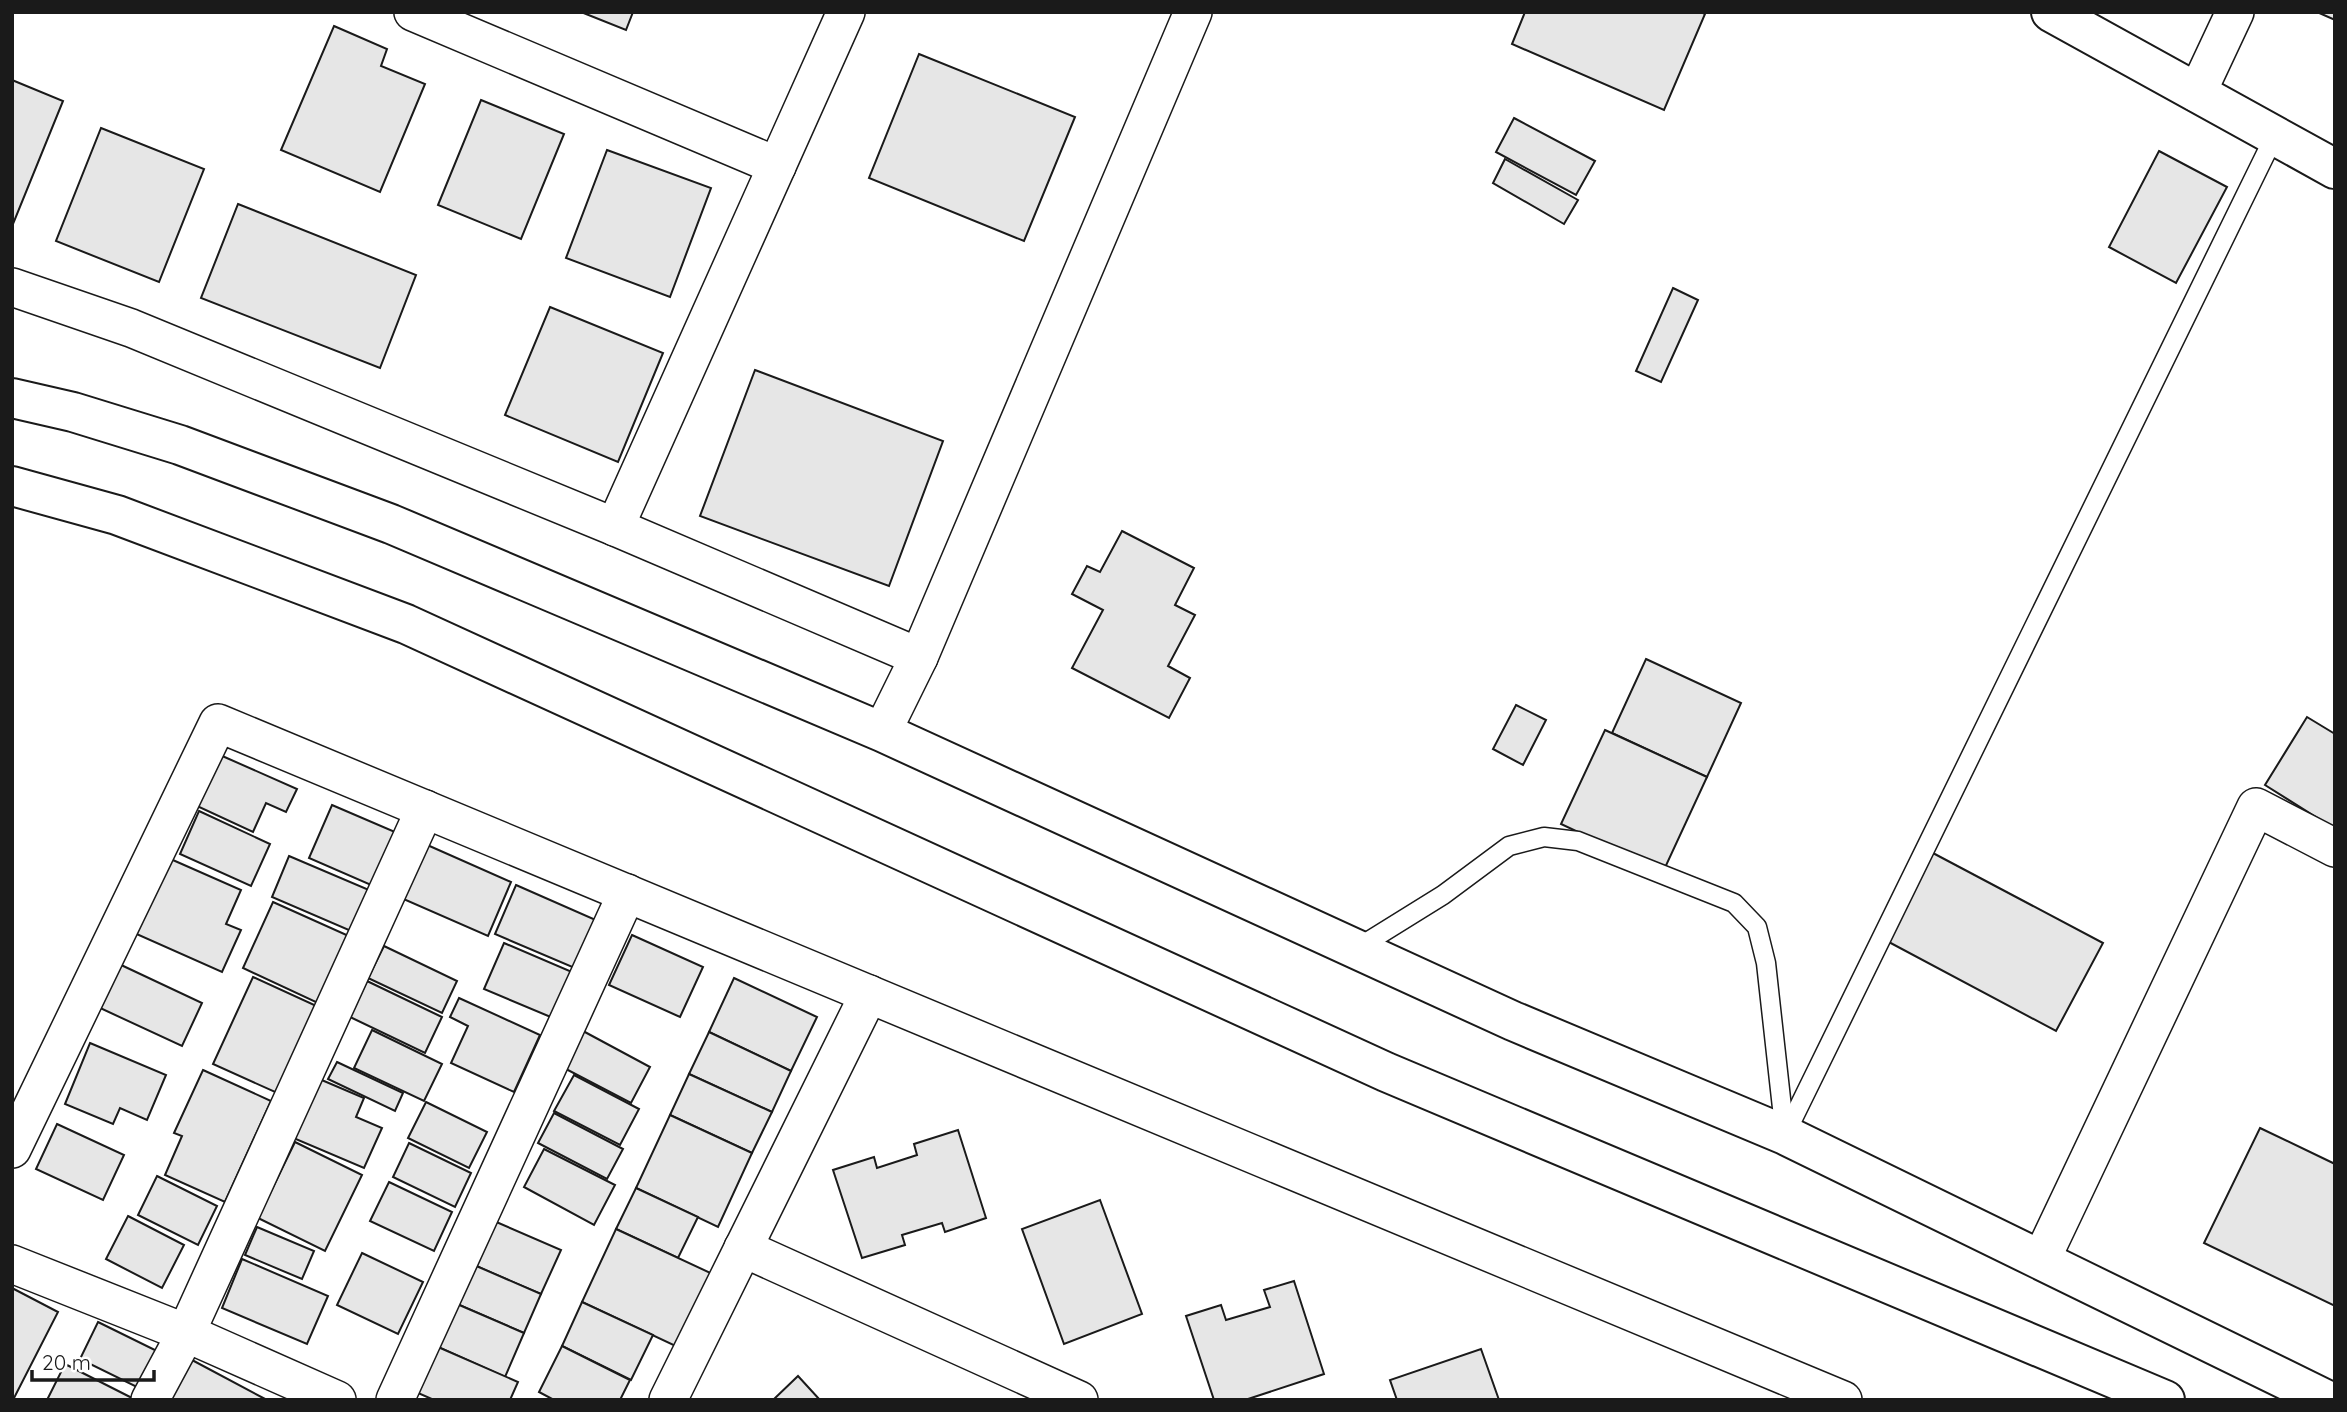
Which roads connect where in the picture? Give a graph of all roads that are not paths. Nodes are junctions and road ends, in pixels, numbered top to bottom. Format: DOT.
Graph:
graph roads {
  1 [pos="413,12"];
  2 [pos="846,12"];
  3 [pos="1193,12"];
  4 [pos="2051,12"];
  5 [pos="2235,12"];
  6 [pos="2197,93"];
  7 [pos="2274,137"];
  8 [pos="777,166"];
  9 [pos="2335,169"];
  10 [pos="12,286"];
  11 [pos="12,398"];
  12 [pos="12,486"];
  13 [pos="614,527"];
  14 [pos="919,657"];
  15 [pos="882,732"];
  16 [pos="425,809"];
  17 [pos="2335,848"];
  18 [pos="627,893"];
  19 [pos="1355,950"];
  20 [pos="869,994"];
  21 [pos="1785,1135"];
  22 [pos="12,1150"];
  23 [pos="743,1248"];
  24 [pos="2041,1260"];
  25 [pos="12,1264"];
  26 [pos="186,1333"];
  27 [pos="150,1400"];
  28 [pos="337,1400"];
  29 [pos="395,1400"];
  30 [pos="668,1400"];
  31 [pos="1079,1400"];
  32 [pos="1843,1400"];
  33 [pos="2165,1400"];
  34 [pos="2327,1400"];
  1 -- 8 [label="street"];
  2 -- 8 [label="street"];
  3 -- 14 [label="street"];
  4 -- 6 [label="main road"];
  5 -- 6 [label="street"];
  6 -- 7 [label="main road"];
  7 -- 9 [label="main road"];
  7 -- 21 [label="lane"];
  8 -- 13 [label="street"];
  10 -- 13 [label="street"];
  11 -- 15 [label="main road"];
  12 -- 33 [label="main road"];
  13 -- 14 [label="street"];
  14 -- 15 [label="street"];
  15 -- 19 [label="main road"];
  16 -- 18 [label="street"];
  16 -- 22 [label="street"];
  16 -- 26 [label="street"];
  17 -- 24 [label="street"];
  18 -- 20 [label="street"];
  18 -- 29 [label="street"];
  19 -- 21 [label="main road"];
  19 -- 21 [label="lane"];
  20 -- 23 [label="street"];
  20 -- 32 [label="street"];
  21 -- 24 [label="main road"];
  23 -- 30 [label="street"];
  23 -- 31 [label="street"];
  24 -- 34 [label="main road"];
  25 -- 26 [label="street"];
  26 -- 27 [label="street"];
  26 -- 28 [label="street"];
}
